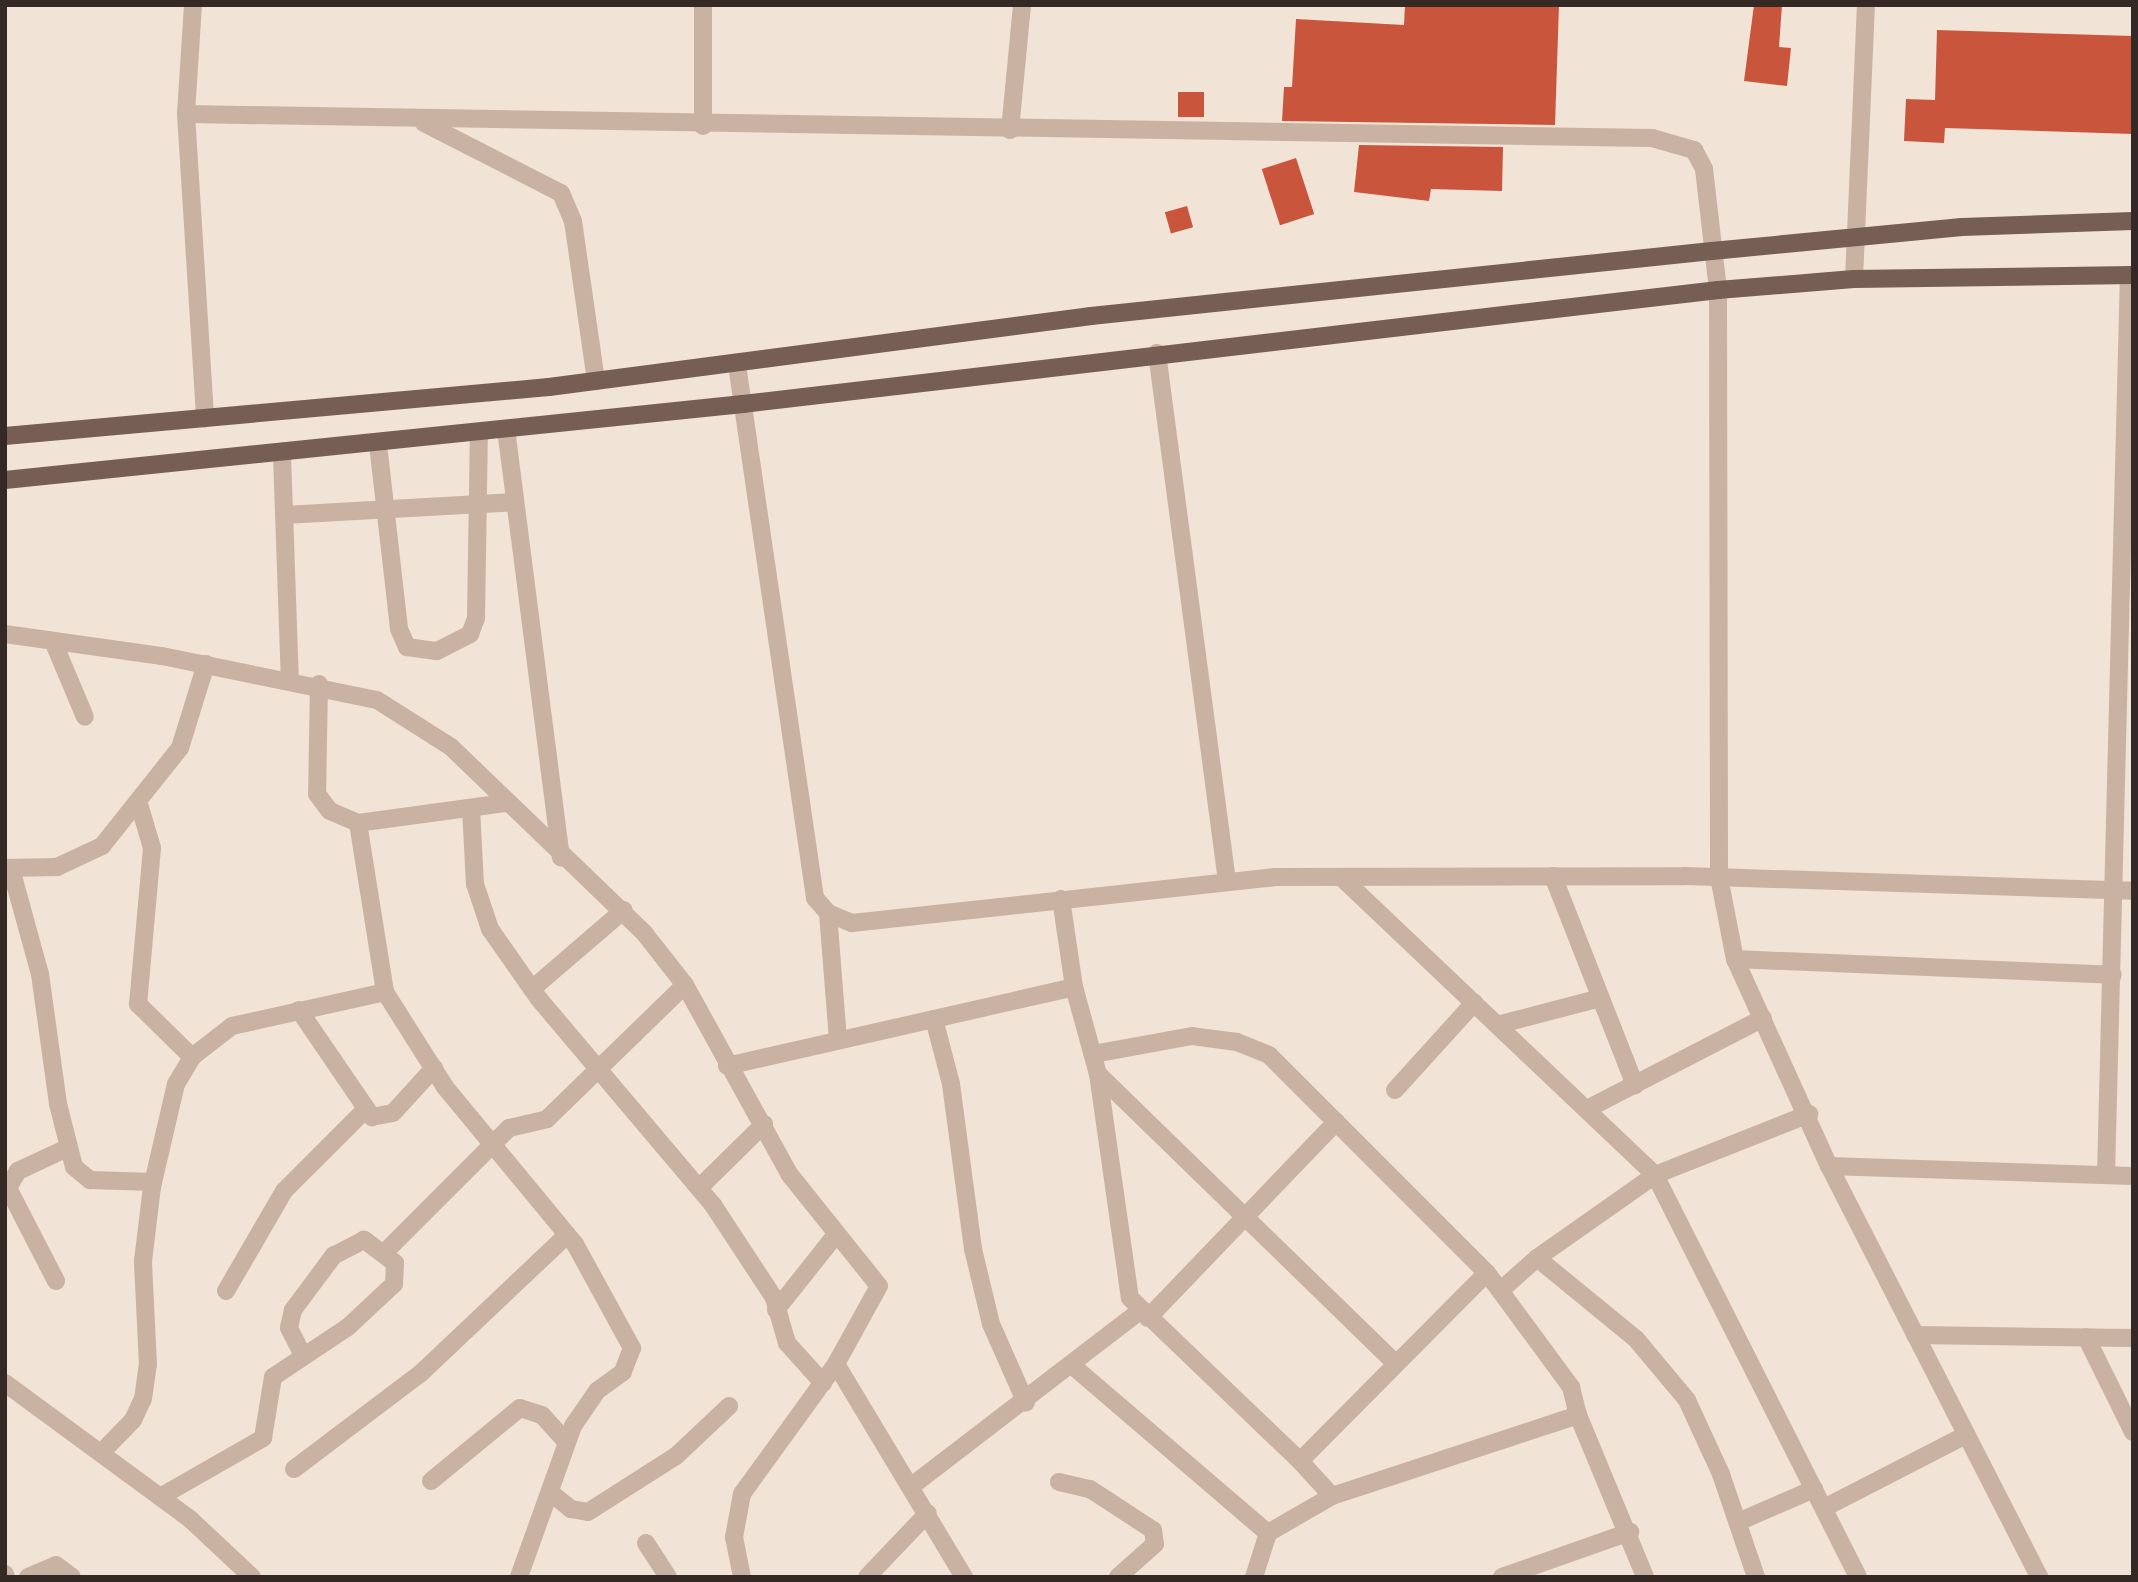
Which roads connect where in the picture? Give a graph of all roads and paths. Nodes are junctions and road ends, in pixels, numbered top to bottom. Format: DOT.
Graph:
graph roads {
  1 [pos="193,5"];
  2 [pos="703,5"];
  3 [pos="1022,5"];
  4 [pos="1866,5"];
  5 [pos="186,114"];
  6 [pos="417,120"];
  7 [pos="703,126"];
  8 [pos="1010,130"];
  9 [pos="2133,221"];
  10 [pos="1854,238"];
  11 [pos="1712,251"];
  12 [pos="2131,275"];
  13 [pos="1854,279"];
  14 [pos="1718,290"];
  15 [pos="1157,353"];
  16 [pos="737,365"];
  17 [pos="596,381"];
  18 [pos="743,404"];
  19 [pos="205,418"];
  20 [pos="506,429"];
  21 [pos="479,432"];
  22 [pos="5,436"];
  23 [pos="378,444"];
  24 [pos="282,455"];
  25 [pos="5,480"];
  26 [pos="515,502"];
  27 [pos="480,504"];
  28 [pos="386,511"];
  29 [pos="284,515"];
  30 [pos="5,634"];
  31 [pos="53,641"];
  32 [pos="206,664"];
  33 [pos="290,679"];
  34 [pos="319,684"];
  35 [pos="85,717"];
  36 [pos="505,803"];
  37 [pos="139,804"];
  38 [pos="471,807"];
  39 [pos="358,823"];
  40 [pos="561,857"];
  41 [pos="8,869"];
  42 [pos="1553,876"];
  43 [pos="1341,877"];
  44 [pos="1719,877"];
  45 [pos="1227,881"];
  46 [pos="2124,891"];
  47 [pos="1061,899"];
  48 [pos="624,909"];
  49 [pos="828,913"];
  50 [pos="1735,959"];
  51 [pos="2113,975"];
  52 [pos="685,985"];
  53 [pos="1074,988"];
  54 [pos="532,989"];
  55 [pos="385,992"];
  56 [pos="1601,998"];
  57 [pos="1474,1003"];
  58 [pos="299,1010"];
  59 [pos="1763,1018"];
  60 [pos="934,1019"];
  61 [pos="1497,1025"];
  62 [pos="838,1039"];
  63 [pos="1093,1054"];
  64 [pos="192,1056"];
  65 [pos="727,1066"];
  66 [pos="434,1068"];
  67 [pos="599,1070"];
  68 [pos="1098,1074"];
  69 [pos="1634,1084"];
  70 [pos="1395,1090"];
  71 [pos="1587,1109"];
  72 [pos="365,1110"];
  73 [pos="1809,1114"];
  74 [pos="1336,1122"];
  75 [pos="764,1124"];
  76 [pos="493,1145"];
  77 [pos="67,1148"];
  78 [pos="1829,1166"];
  79 [pos="1656,1175"];
  80 [pos="2106,1175"];
  81 [pos="2133,1176"];
  82 [pos="153,1182"];
  83 [pos="700,1188"];
  84 [pos="1245,1217"];
  85 [pos="567,1235"];
  86 [pos="834,1237"];
  87 [pos="384,1253"];
  88 [pos="1537,1258"];
  89 [pos="1488,1273"];
  90 [pos="56,1281"];
  91 [pos="1501,1290"];
  92 [pos="226,1291"];
  93 [pos="776,1310"];
  94 [pos="1144,1314"];
  95 [pos="1915,1335"];
  96 [pos="2086,1337"];
  97 [pos="2133,1338"];
  98 [pos="303,1355"];
  99 [pos="1394,1362"];
  100 [pos="836,1364"];
  101 [pos="1074,1367"];
  102 [pos="5,1383"];
  103 [pos="823,1383"];
  104 [pos="1026,1402"];
  105 [pos="729,1406"];
  106 [pos="1578,1415"];
  107 [pos="2133,1433"];
  108 [pos="1966,1434"];
  109 [pos="566,1442"];
  110 [pos="102,1453"];
  111 [pos="1300,1461"];
  112 [pos="294,1469"];
  113 [pos="431,1481"];
  114 [pos="1059,1482"];
  115 [pos="913,1485"];
  116 [pos="1814,1489"];
  117 [pos="551,1493"];
  118 [pos="1332,1496"];
  119 [pos="160,1497"];
  120 [pos="1824,1508"];
  121 [pos="929,1513"];
  122 [pos="1738,1522"];
  123 [pos="1630,1532"];
  124 [pos="1268,1533"];
  125 [pos="646,1543"];
  126 [pos="1138,1570"];
  127 [pos="28,1577"];
  128 [pos="72,1577"];
  129 [pos="252,1577"];
  130 [pos="519,1577"];
  131 [pos="668,1577"];
  132 [pos="742,1577"];
  133 [pos="867,1577"];
  134 [pos="964,1577"];
  135 [pos="1118,1577"];
  136 [pos="1254,1577"];
  137 [pos="1502,1577"];
  138 [pos="1645,1577"];
  139 [pos="1756,1577"];
  140 [pos="1858,1577"];
  141 [pos="2039,1577"];
  1 -- 5 [label="street"];
  2 -- 7 [label="street"];
  3 -- 8 [label="street"];
  4 -- 10 [label="street"];
  5 -- 6 [label="street"];
  5 -- 19 [label="street"];
  6 -- 7 [label="street"];
  6 -- 17 [label="street"];
  7 -- 8 [label="street"];
  8 -- 11 [label="street"];
  9 -- 10 [label="main road"];
  10 -- 11 [label="main road"];
  10 -- 13 [label="street"];
  11 -- 14 [label="street"];
  11 -- 16 [label="main road"];
  12 -- 13 [label="main road"];
  12 -- 46 [label="street"];
  13 -- 14 [label="main road"];
  14 -- 15 [label="main road"];
  14 -- 44 [label="street"];
  15 -- 18 [label="main road"];
  15 -- 45 [label="street"];
  16 -- 17 [label="main road"];
  16 -- 18 [label="street"];
  17 -- 19 [label="main road"];
  18 -- 20 [label="main road"];
  18 -- 49 [label="street"];
  19 -- 22 [label="main road"];
  20 -- 21 [label="main road"];
  20 -- 26 [label="street"];
  21 -- 23 [label="main road"];
  21 -- 27 [label="street"];
  23 -- 24 [label="main road"];
  23 -- 28 [label="street"];
  24 -- 25 [label="main road"];
  24 -- 29 [label="street"];
  26 -- 27 [label="street"];
  26 -- 40 [label="street"];
  27 -- 28 [label="street"];
  27 -- 28 [label="street"];
  28 -- 29 [label="street"];
  29 -- 33 [label="street"];
  30 -- 31 [label="street"];
  31 -- 32 [label="street"];
  31 -- 35 [label="street"];
  32 -- 33 [label="street"];
  32 -- 37 [label="street"];
  33 -- 34 [label="street"];
  34 -- 36 [label="street"];
  34 -- 39 [label="street"];
  36 -- 38 [label="street"];
  36 -- 40 [label="street"];
  37 -- 41 [label="street"];
  37 -- 64 [label="street"];
  38 -- 39 [label="street"];
  38 -- 54 [label="street"];
  39 -- 55 [label="street"];
  40 -- 48 [label="street"];
  41 -- 77 [label="street"];
  42 -- 43 [label="street"];
  42 -- 44 [label="street"];
  42 -- 56 [label="street"];
  43 -- 45 [label="street"];
  43 -- 57 [label="street"];
  44 -- 46 [label="street"];
  44 -- 50 [label="street"];
  45 -- 47 [label="street"];
  46 -- 51 [label="street"];
  47 -- 49 [label="street"];
  47 -- 53 [label="street"];
  48 -- 52 [label="street"];
  48 -- 54 [label="street"];
  49 -- 62 [label="street"];
  50 -- 51 [label="street"];
  50 -- 59 [label="street"];
  51 -- 80 [label="street"];
  52 -- 65 [label="street"];
  52 -- 67 [label="street"];
  53 -- 60 [label="street"];
  53 -- 63 [label="street"];
  54 -- 67 [label="street"];
  55 -- 58 [label="street"];
  55 -- 66 [label="street"];
  56 -- 61 [label="street"];
  56 -- 69 [label="street"];
  57 -- 61 [label="street"];
  57 -- 70 [label="street"];
  58 -- 64 [label="street"];
  58 -- 72 [label="street"];
  59 -- 69 [label="street"];
  59 -- 73 [label="street"];
  60 -- 62 [label="street"];
  60 -- 104 [label="street"];
  61 -- 71 [label="street"];
  62 -- 65 [label="street"];
  63 -- 68 [label="street"];
  63 -- 74 [label="street"];
  64 -- 82 [label="street"];
  65 -- 75 [label="street"];
  66 -- 72 [label="street"];
  66 -- 76 [label="street"];
  67 -- 76 [label="street"];
  67 -- 83 [label="street"];
  68 -- 84 [label="street"];
  68 -- 94 [label="street"];
  69 -- 71 [label="street"];
  71 -- 79 [label="street"];
  72 -- 92 [label="street"];
  73 -- 78 [label="street"];
  73 -- 79 [label="street"];
  74 -- 84 [label="street"];
  74 -- 89 [label="street"];
  75 -- 83 [label="street"];
  75 -- 86 [label="street"];
  76 -- 85 [label="street"];
  76 -- 87 [label="street"];
  77 -- 82 [label="street"];
  77 -- 90 [label="street"];
  78 -- 80 [label="street"];
  78 -- 95 [label="street"];
  79 -- 88 [label="street"];
  79 -- 116 [label="street"];
  80 -- 81 [label="street"];
  82 -- 110 [label="street"];
  83 -- 93 [label="street"];
  84 -- 94 [label="street"];
  84 -- 99 [label="street"];
  85 -- 109 [label="street"];
  85 -- 112 [label="street"];
  86 -- 93 [label="street"];
  86 -- 100 [label="street"];
  87 -- 98 [label="street"];
  87 -- 98 [label="street"];
  88 -- 91 [label="street"];
  88 -- 122 [label="street"];
  89 -- 91 [label="street"];
  89 -- 99 [label="street"];
  91 -- 106 [label="street"];
  93 -- 103 [label="street"];
  94 -- 101 [label="street"];
  94 -- 111 [label="street"];
  95 -- 96 [label="street"];
  95 -- 108 [label="street"];
  96 -- 97 [label="street"];
  96 -- 107 [label="street"];
  98 -- 119 [label="street"];
  99 -- 111 [label="street"];
  100 -- 103 [label="street"];
  100 -- 115 [label="street"];
  101 -- 104 [label="street"];
  101 -- 124 [label="street"];
  102 -- 110 [label="street"];
  103 -- 132 [label="street"];
  104 -- 115 [label="street"];
  105 -- 117 [label="street"];
  106 -- 118 [label="street"];
  106 -- 123 [label="street"];
  108 -- 120 [label="street"];
  108 -- 141 [label="street"];
  109 -- 113 [label="street"];
  109 -- 117 [label="street"];
  110 -- 119 [label="street"];
  111 -- 118 [label="street"];
  114 -- 126 [label="street"];
  115 -- 121 [label="street"];
  116 -- 120 [label="street"];
  116 -- 122 [label="street"];
  117 -- 130 [label="street"];
  118 -- 124 [label="street"];
  119 -- 129 [label="street"];
  120 -- 140 [label="street"];
  121 -- 133 [label="street"];
  121 -- 134 [label="street"];
  122 -- 139 [label="street"];
  123 -- 137 [label="street"];
  123 -- 138 [label="street"];
  124 -- 136 [label="street"];
  125 -- 131 [label="street"];
  126 -- 135 [label="street"];
  127 -- 128 [label="street"];
}
